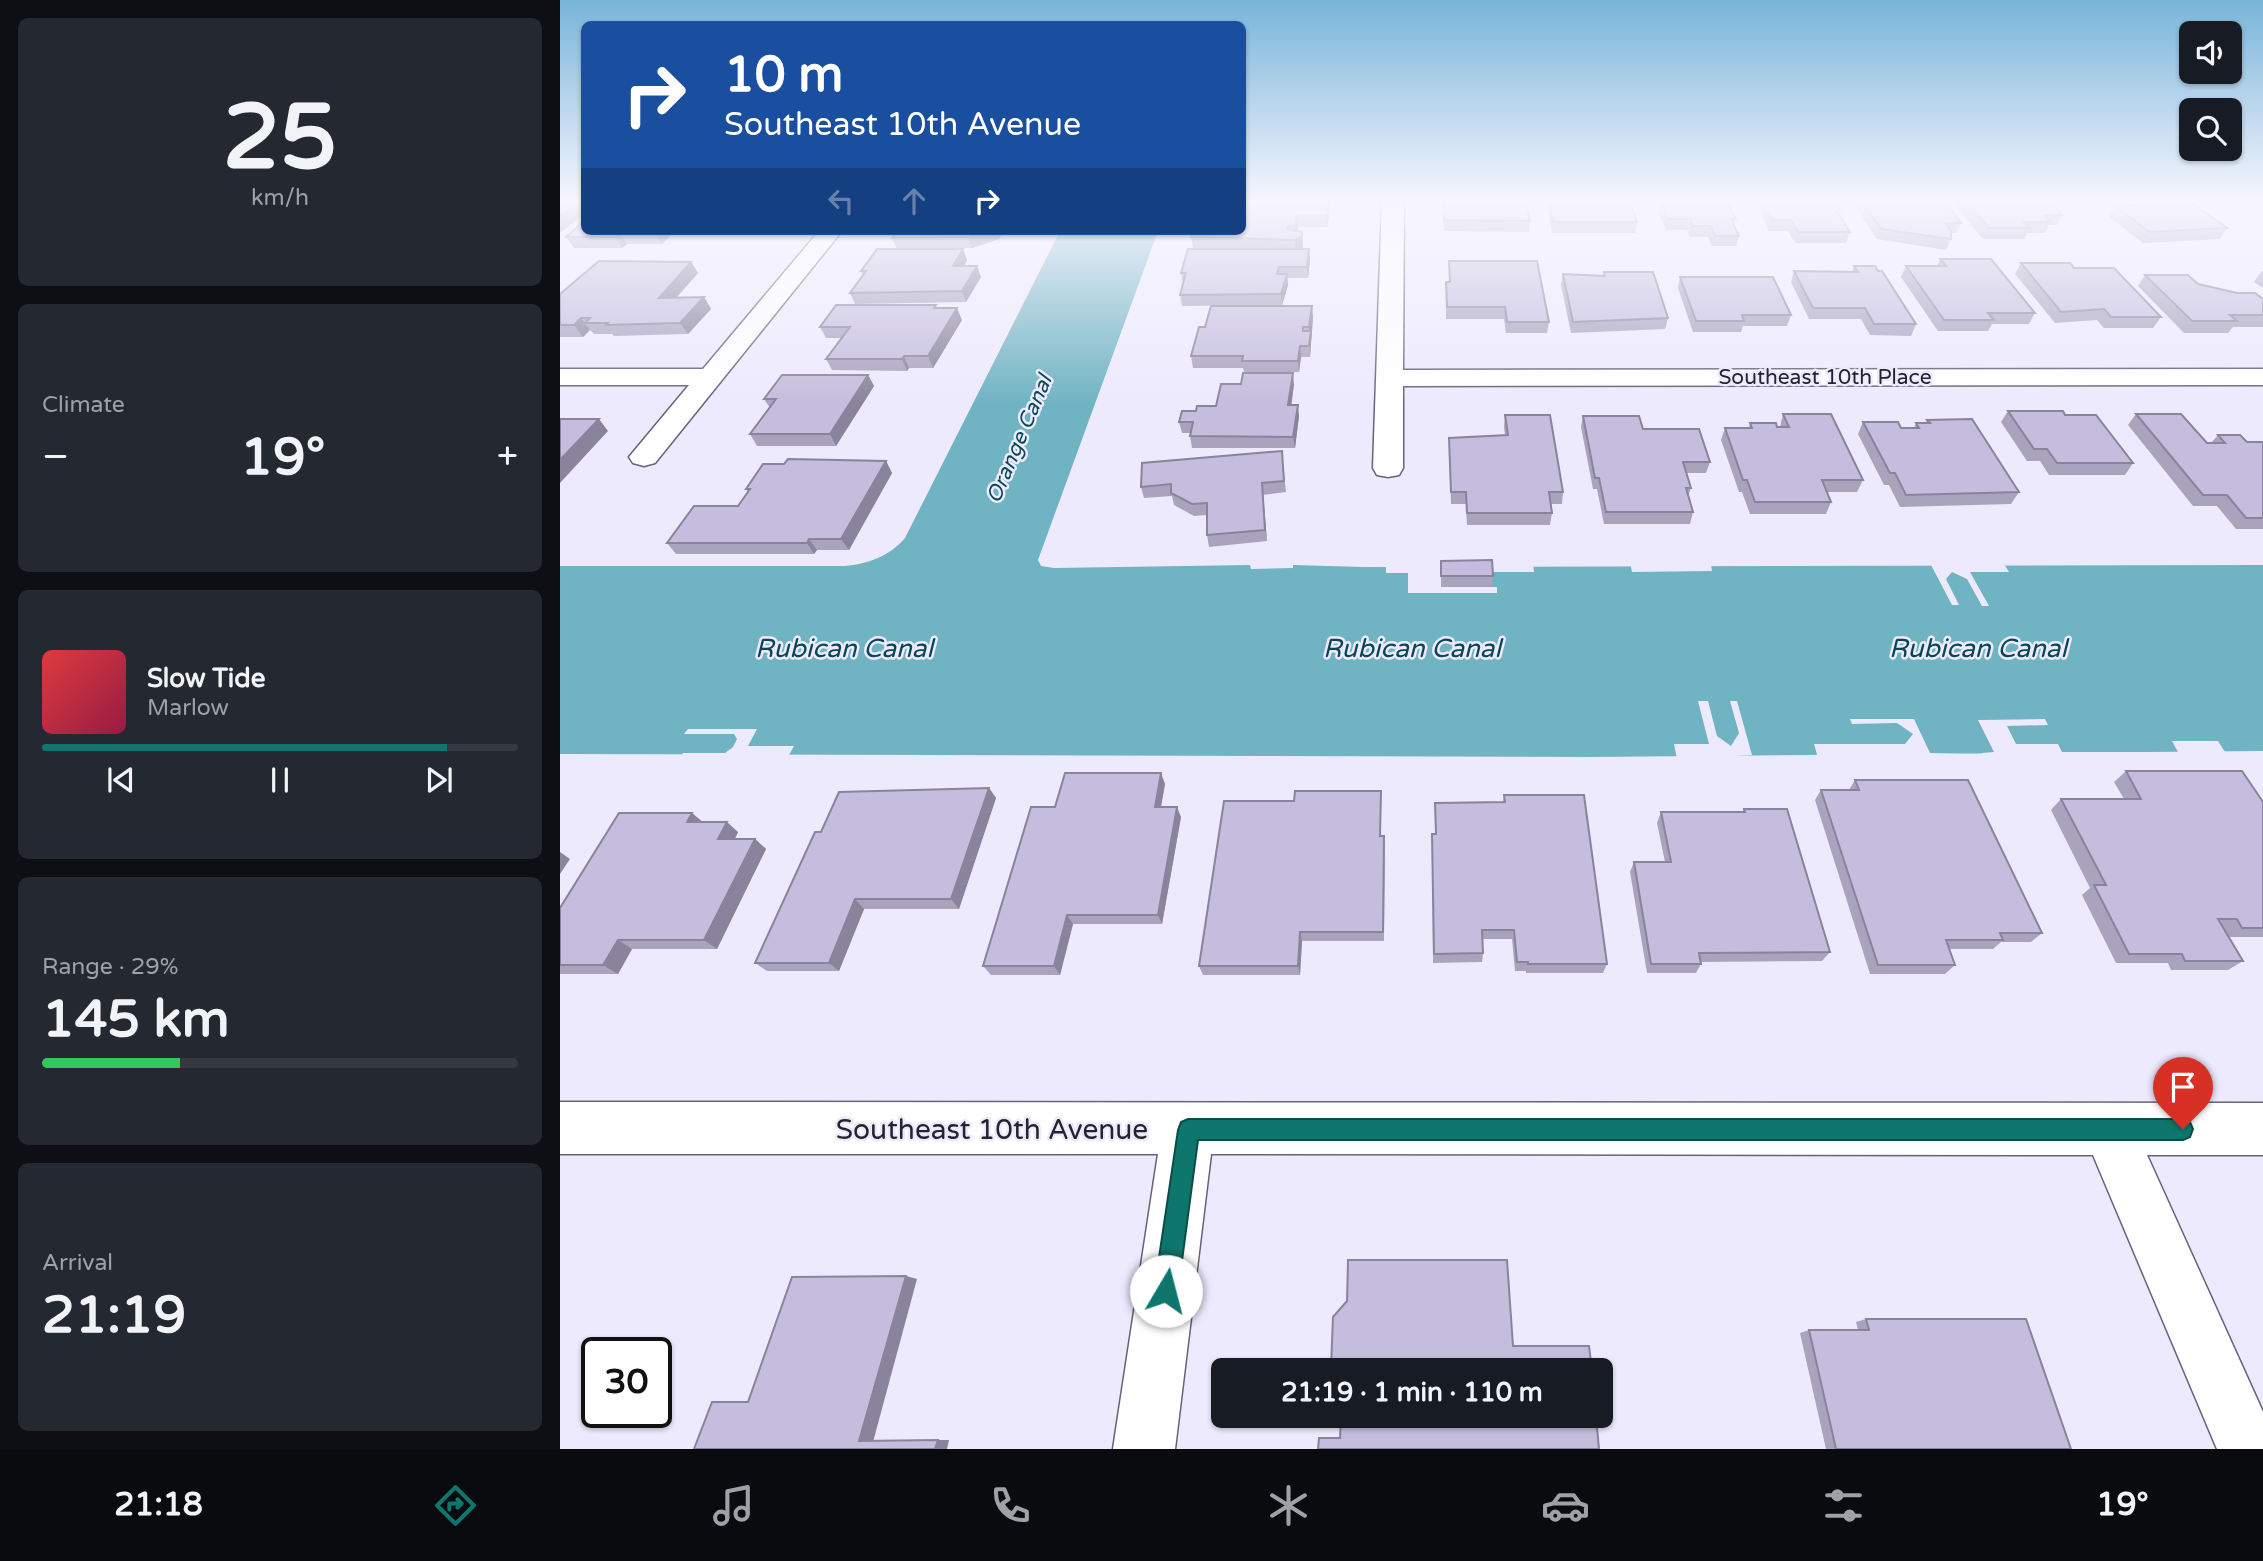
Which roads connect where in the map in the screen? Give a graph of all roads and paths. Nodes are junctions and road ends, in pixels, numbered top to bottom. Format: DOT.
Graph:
graph roads {
  1 [pos="800,269"];
  2 [pos="1391,269"];
  3 [pos="560,377"];
  4 [pos="709,377"];
  5 [pos="2263,377"];
  6 [pos="1388,378"];
  7 [pos="644,457"];
  8 [pos="1388,468"];
  9 [pos="560,1129"];
  10 [pos="2263,1129"];
  11 [pos="1188,1130"];
  12 [pos="2109,1130"];
  13 [pos="1144,1449"];
  14 [pos="2248,1449"];
  1 -- 4 [label="street"];
  2 -- 6 [label="street"];
  3 -- 4 [label="street"];
  4 -- 7 [label="street"];
  5 -- 6 [label="street, Southeast 10th Place"];
  6 -- 8 [label="street"];
  9 -- 11 [label="street, Southeast 10th Avenue"];
  10 -- 12 [label="street, Southeast 10th Avenue"];
  11 -- 12 [label="street, Southeast 10th Avenue"];
  11 -- 13 [label="street"];
  12 -- 14 [label="street"];
}
